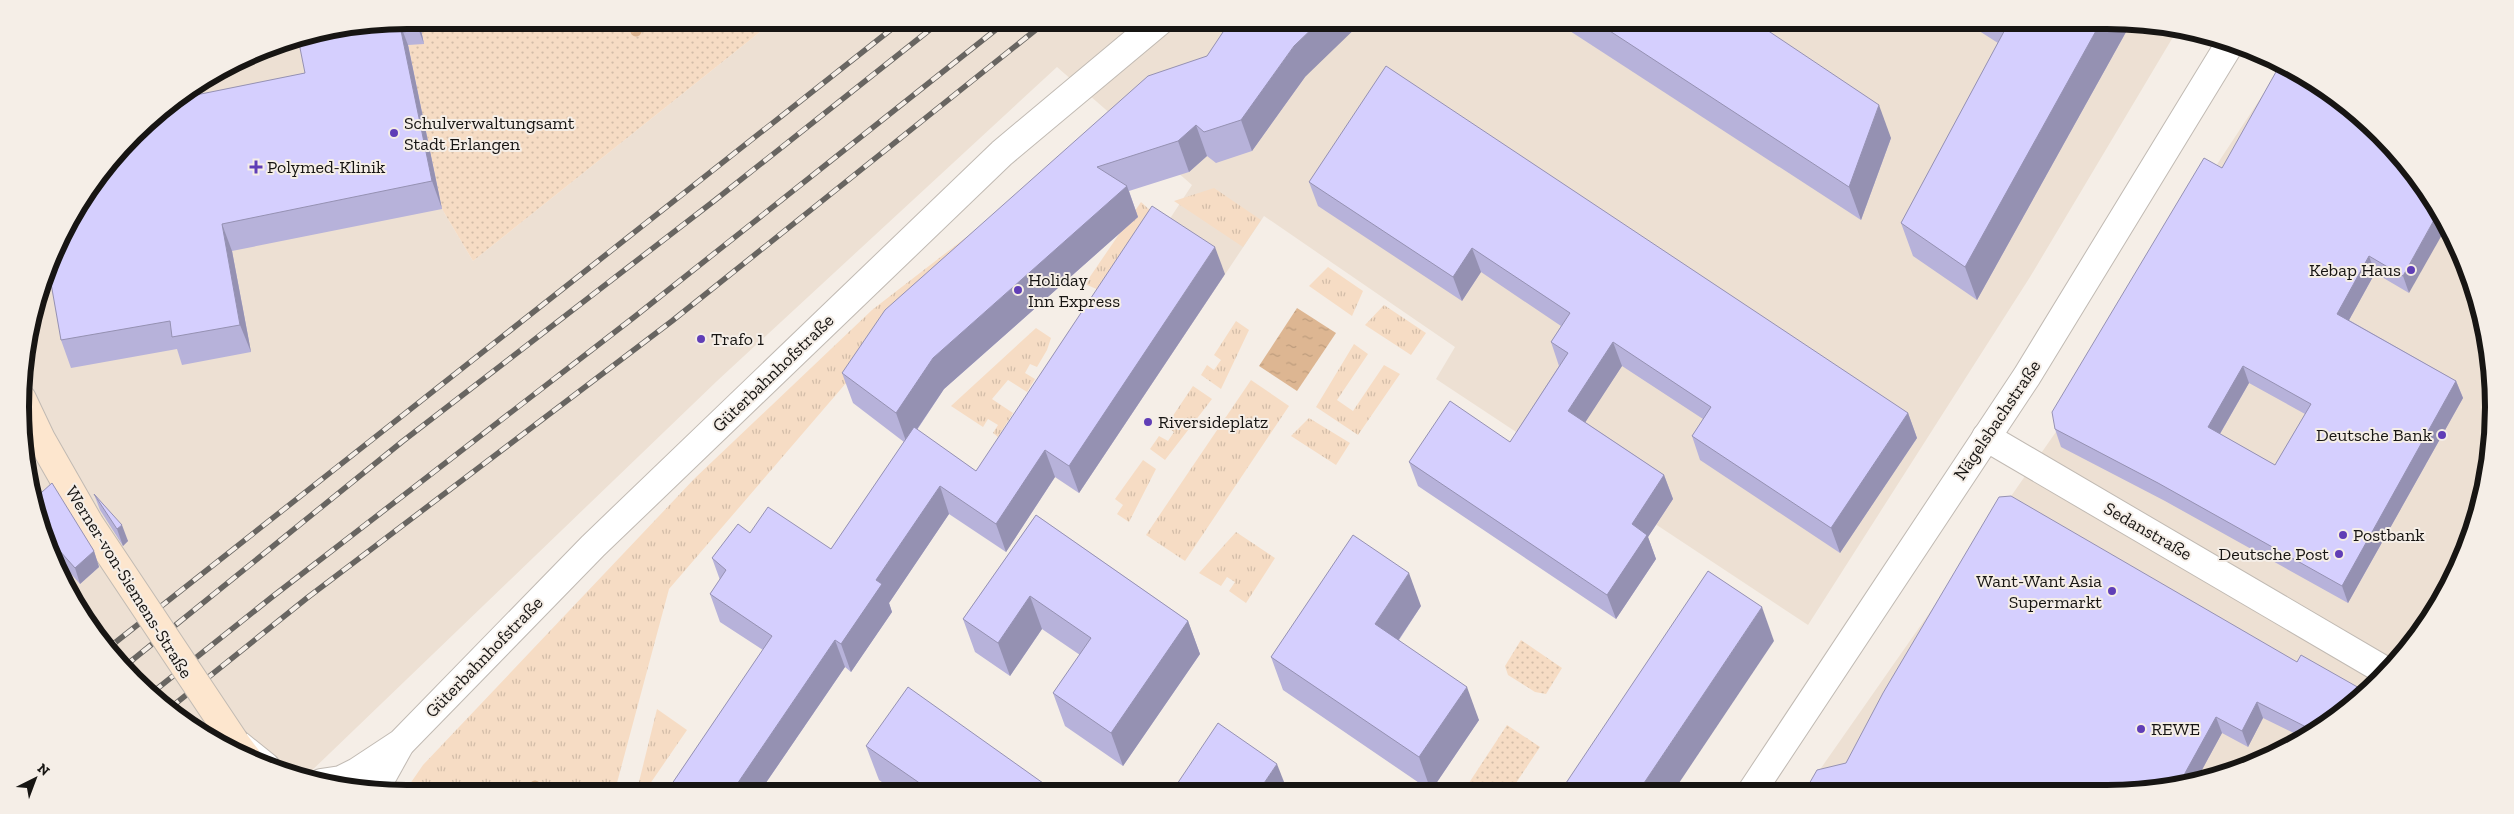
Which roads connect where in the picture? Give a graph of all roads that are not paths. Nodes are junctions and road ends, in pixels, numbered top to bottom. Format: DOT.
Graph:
graph roads {
  1 [pos="1150,29"];
  2 [pos="2227,48"];
  3 [pos="29,414"];
  4 [pos="1986,438"];
  5 [pos="2380,668"];
  6 [pos="401,743"];
  7 [pos="237,745"];
  8 [pos="342,779"];
  9 [pos="378,784"];
  10 [pos="1756,785"];
  1 -- 6 [label="street, Güterbahnhofstraße"];
  2 -- 4 [label="street, Nägelsbachstraße"];
  3 -- 7 [label="main road, Werner-von-Siemens-Straße, bridge"];
  4 -- 5 [label="street, Sedanstraße"];
  4 -- 10 [label="street, Nägelsbachstraße"];
  6 -- 8 [label="street, Güterbahnhofstraße"];
  6 -- 9 [label="street, Güterbahnhofstraße"];
}
